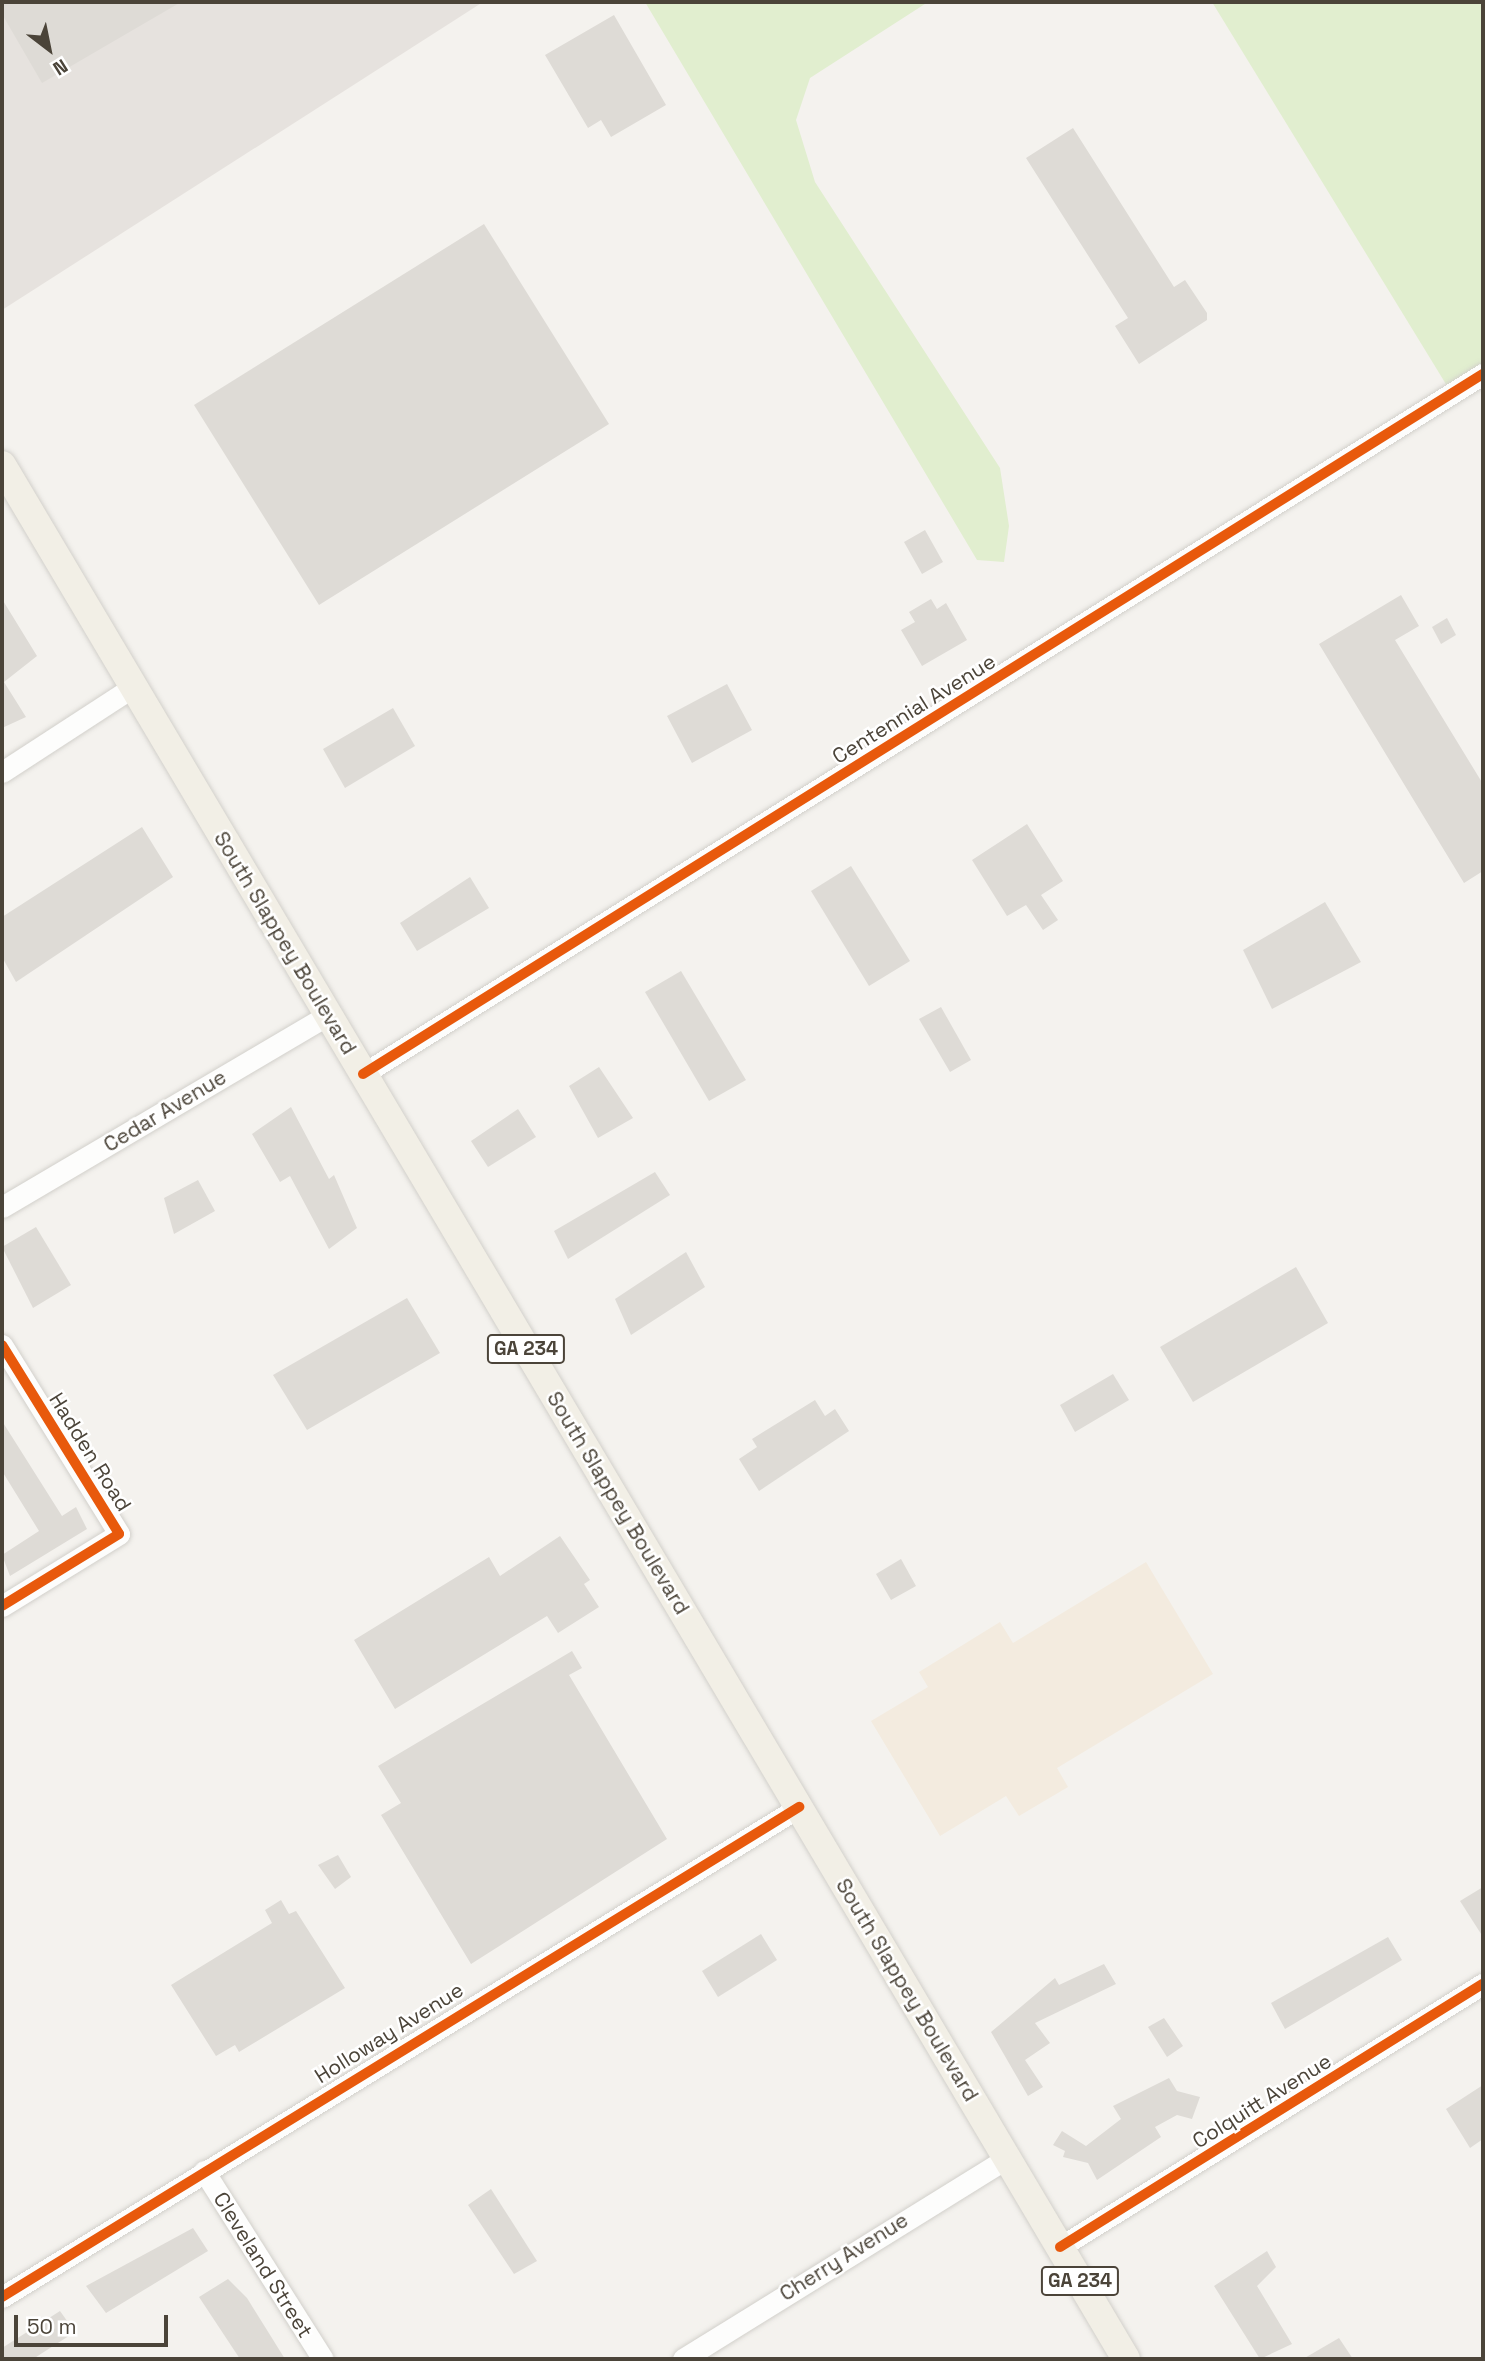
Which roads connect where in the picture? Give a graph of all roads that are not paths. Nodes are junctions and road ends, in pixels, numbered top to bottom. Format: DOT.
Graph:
graph roads {
  1 [pos="1483,374"];
  2 [pos="2,465"];
  3 [pos="133,687"];
  4 [pos="2,772"];
  5 [pos="328,1015"];
  6 [pos="363,1074"];
  7 [pos="2,1207"];
  8 [pos="2,1345"];
  9 [pos="2,1606"];
  10 [pos="799,1807"];
  11 [pos="1483,1984"];
  12 [pos="1007,2158"];
  13 [pos="204,2171"];
  14 [pos="1060,2246"];
  15 [pos="2,2297"];
  16 [pos="323,2359"];
  17 [pos="683,2359"];
  18 [pos="1126,2359"];
  1 -- 6 [label="street, Centennial Avenue"];
  2 -- 3 [label="main road, South Slappey Boulevard / GA 234"];
  3 -- 4 [label="street"];
  3 -- 5 [label="main road, South Slappey Boulevard / GA 234"];
  5 -- 6 [label="main road, South Slappey Boulevard / GA 234"];
  5 -- 7 [label="street, Cedar Avenue"];
  6 -- 10 [label="main road, South Slappey Boulevard / GA 234"];
  8 -- 9 [label="street, Hadden Road"];
  10 -- 12 [label="main road, South Slappey Boulevard / GA 234"];
  10 -- 13 [label="street, Holloway Avenue"];
  11 -- 14 [label="street, Colquitt Avenue"];
  12 -- 14 [label="main road, South Slappey Boulevard / GA 234"];
  12 -- 17 [label="street, Cherry Avenue"];
  13 -- 15 [label="street, Holloway Avenue"];
  13 -- 16 [label="street, Cleveland Street"];
  14 -- 18 [label="main road, South Slappey Boulevard / GA 234"];
}
